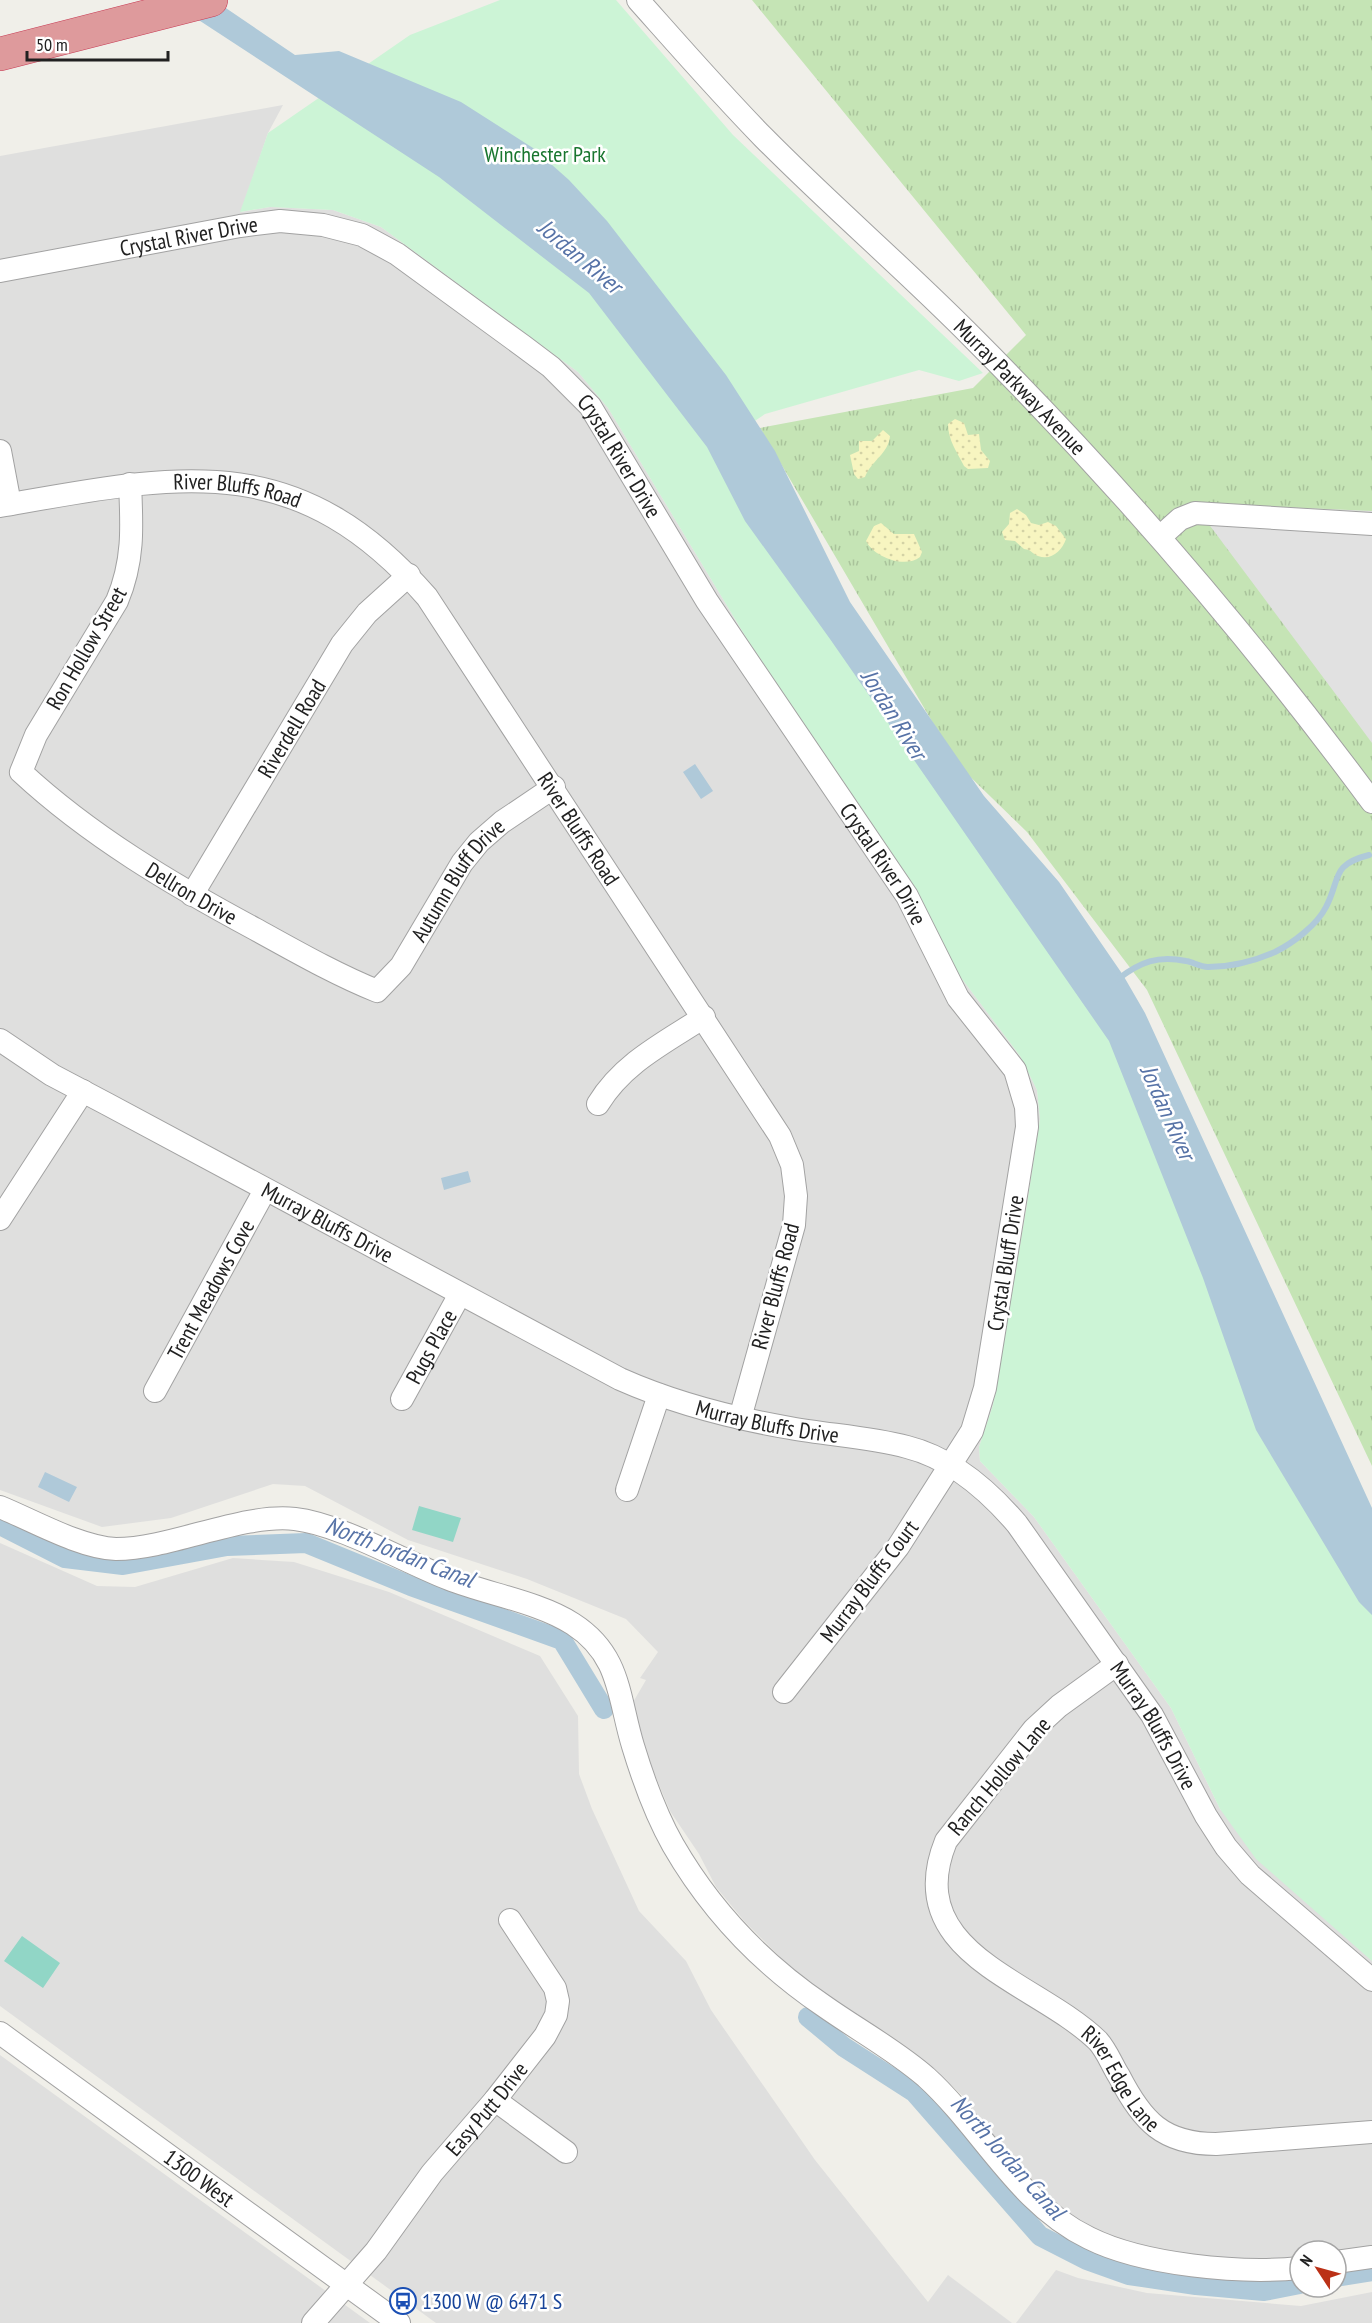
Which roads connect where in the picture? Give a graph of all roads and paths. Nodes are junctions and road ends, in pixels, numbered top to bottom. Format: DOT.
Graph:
graph roads {
  1 [pos="211,0"];
  2 [pos="638,0"];
  3 [pos="0,54"];
  4 [pos="0,271"];
  5 [pos="0,451"];
  6 [pos="130,484"];
  7 [pos="5,505"];
  8 [pos="1372,524"];
  9 [pos="1160,537"];
  10 [pos="409,575"];
  11 [pos="21,772"];
  12 [pos="554,788"];
  13 [pos="1372,802"];
  14 [pos="192,895"];
  15 [pos="377,991"];
  16 [pos="704,1017"];
  17 [pos="0,1040"];
  18 [pos="1005,1057"];
  19 [pos="83,1091"];
  20 [pos="598,1104"];
  21 [pos="265,1190"];
  22 [pos="0,1219"];
  23 [pos="460,1294"];
  24 [pos="155,1390"];
  25 [pos="659,1395"];
  26 [pos="402,1399"];
  27 [pos="740,1418"];
  28 [pos="949,1466"];
  29 [pos="627,1490"];
  30 [pos="0,1507"];
  31 [pos="1117,1664"];
  32 [pos="784,1692"];
  33 [pos="935,1883"];
  34 [pos="510,1920"];
  35 [pos="1372,1980"];
  36 [pos="0,2033"];
  37 [pos="495,2100"];
  38 [pos="1372,2132"];
  39 [pos="566,2151"];
  40 [pos="1372,2257"];
  41 [pos="1348,2260"];
  42 [pos="1288,2268"];
  43 [pos="346,2285"];
  44 [pos="314,2323"];
  45 [pos="399,2323"];
  1 -- 3 [label="highway"];
  2 -- 9 [label="street, Murray Parkway Avenue"];
  4 -- 18 [label="street, Crystal River Drive"];
  5 -- 7 [label="street"];
  6 -- 7 [label="street, River Bluffs Road"];
  6 -- 10 [label="street, River Bluffs Road"];
  6 -- 11 [label="street, Ron Hollow Street"];
  8 -- 9 [label="street"];
  9 -- 13 [label="street, Murray Parkway Avenue"];
  10 -- 12 [label="street, River Bluffs Road"];
  10 -- 14 [label="street, Riverdell Road"];
  11 -- 14 [label="street, Dellron Drive"];
  12 -- 15 [label="street, Autumn Bluff Drive"];
  12 -- 16 [label="street, River Bluffs Road"];
  14 -- 15 [label="street, Dellron Drive"];
  16 -- 20 [label="street"];
  16 -- 27 [label="street, River Bluffs Road"];
  17 -- 19 [label="street, Murray Bluffs Drive"];
  18 -- 28 [label="street, Crystal Bluff Drive"];
  19 -- 21 [label="street, Murray Bluffs Drive"];
  19 -- 22 [label="street"];
  21 -- 23 [label="street, Murray Bluffs Drive"];
  21 -- 24 [label="street, Trent Meadows Cove"];
  23 -- 25 [label="street, Murray Bluffs Drive"];
  23 -- 26 [label="street, Pugs Place"];
  25 -- 27 [label="street, Murray Bluffs Drive"];
  25 -- 29 [label="street"];
  27 -- 28 [label="street, Murray Bluffs Drive"];
  28 -- 31 [label="street, Murray Bluffs Drive"];
  28 -- 32 [label="street, Murray Bluffs Court"];
  30 -- 42 [label="street"];
  31 -- 33 [label="street, Ranch Hollow Lane"];
  31 -- 35 [label="street, Murray Bluffs Drive"];
  33 -- 38 [label="street, River Edge Lane"];
  34 -- 37 [label="street, Easy Putt Drive"];
  36 -- 43 [label="street, 1300 West"];
  37 -- 39 [label="street"];
  37 -- 43 [label="street, Easy Putt Drive"];
  40 -- 41 [label="street"];
  43 -- 44 [label="street, Easy Putt Drive"];
  43 -- 45 [label="street, 1300 West"];
}
